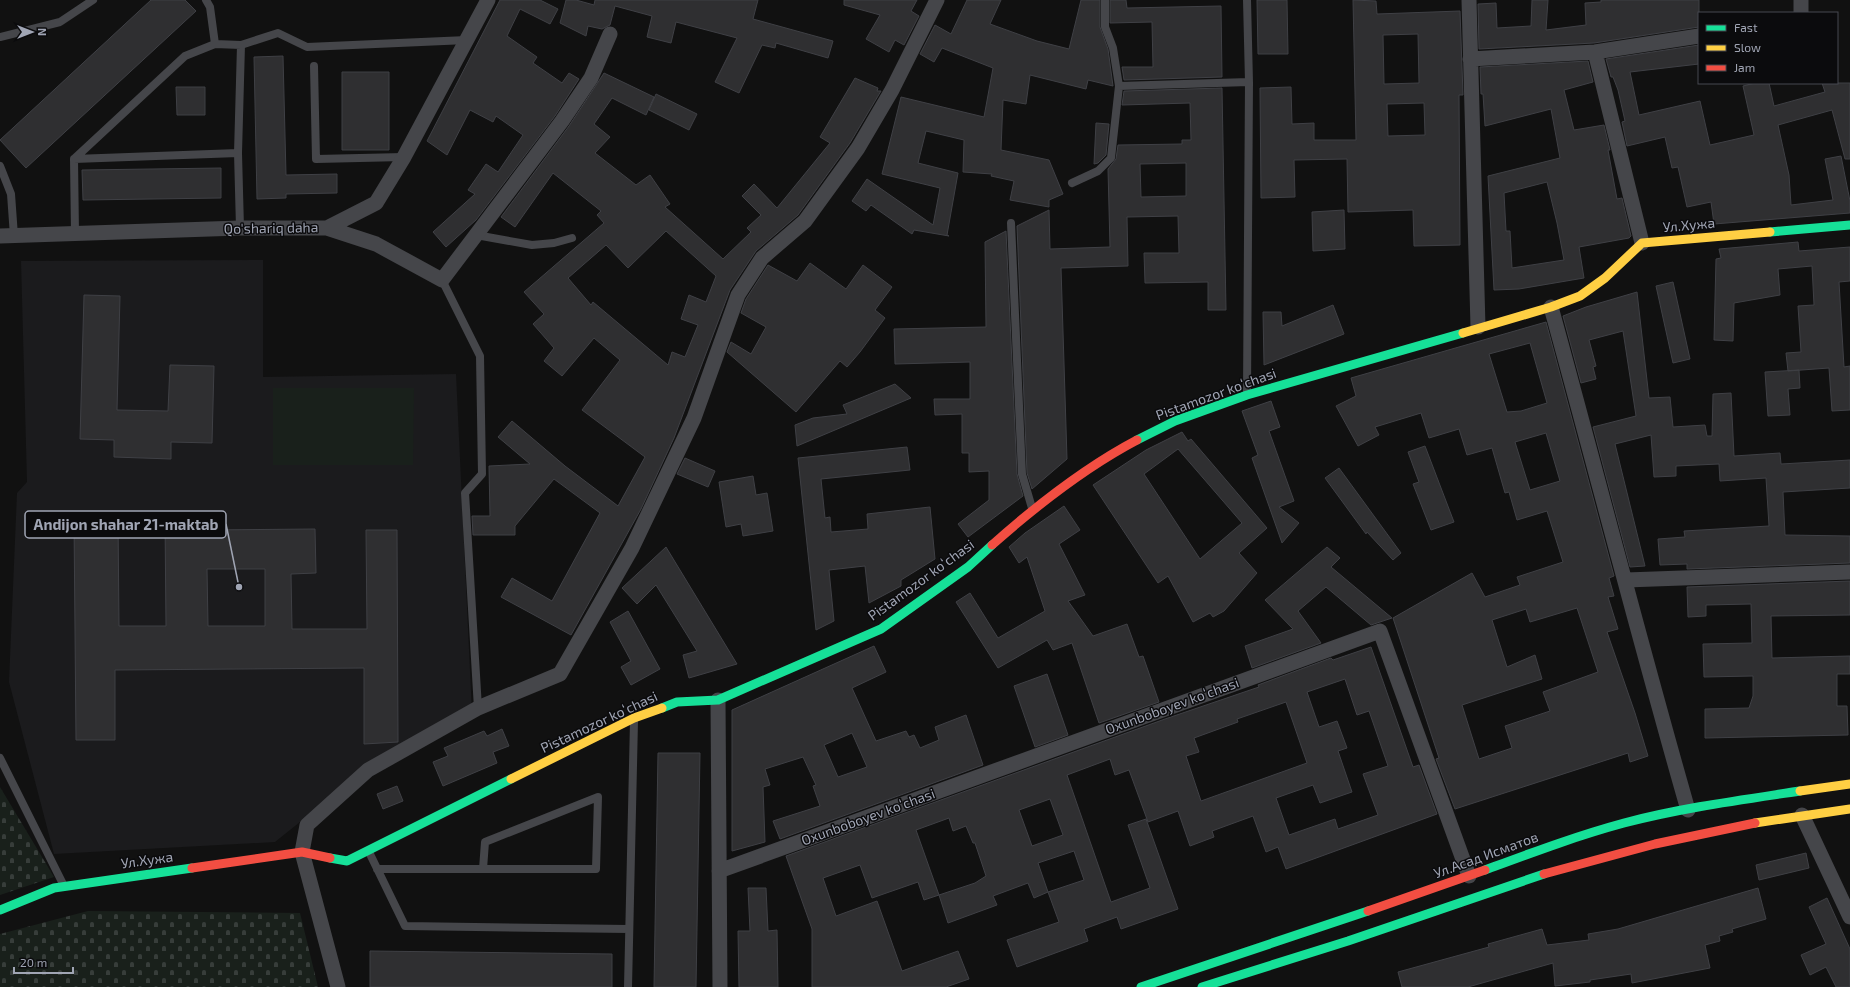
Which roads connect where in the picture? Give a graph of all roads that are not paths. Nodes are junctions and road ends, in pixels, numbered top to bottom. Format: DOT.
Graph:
graph roads {
  1 [pos="93,0"];
  2 [pos="206,0"];
  3 [pos="488,0"];
  4 [pos="937,0"];
  5 [pos="1105,0"];
  6 [pos="1247,0"];
  7 [pos="1469,0"];
  8 [pos="1801,0"];
  9 [pos="1801,12"];
  10 [pos="610,34"];
  11 [pos="1698,36"];
  12 [pos="0,37"];
  13 [pos="467,40"];
  14 [pos="215,44"];
  15 [pos="240,45"];
  16 [pos="1595,52"];
  17 [pos="1470,59"];
  18 [pos="314,66"];
  19 [pos="1249,82"];
  20 [pos="1119,86"];
  21 [pos="238,153"];
  22 [pos="404,157"];
  23 [pos="74,159"];
  24 [pos="0,166"];
  25 [pos="1072,183"];
  26 [pos="1011,223"];
  27 [pos="1850,224"];
  28 [pos="240,228"];
  29 [pos="327,228"];
  30 [pos="75,234"];
  31 [pos="476,235"];
  32 [pos="7,236"];
  33 [pos="572,238"];
  34 [pos="1642,243"];
  35 [pos="442,280"];
  36 [pos="1551,306"];
  37 [pos="1478,327"];
  38 [pos="1247,395"];
  39 [pos="1032,509"];
  40 [pos="1850,572"];
  41 [pos="1626,580"];
  42 [pos="718,700"];
  43 [pos="478,708"];
  44 [pos="634,718"];
  45 [pos="0,758"];
  46 [pos="1850,784"];
  47 [pos="1850,809"];
  48 [pos="1688,810"];
  49 [pos="1802,815"];
  50 [pos="369,851"];
  51 [pos="302,852"];
  52 [pos="377,869"];
  53 [pos="483,869"];
  54 [pos="719,871"];
  55 [pos="1469,876"];
  56 [pos="64,886"];
  57 [pos="0,910"];
  58 [pos="1850,917"];
  59 [pos="629,929"];
  60 [pos="338,987"];
  61 [pos="628,987"];
  62 [pos="720,987"];
  63 [pos="1141,987"];
  64 [pos="1202,987"];
  1 -- 12 [label="lane"];
  2 -- 14 [label="lane"];
  3 -- 13 [label="street, Qo'shariq daha"];
  4 -- 43 [label="street"];
  5 -- 20 [label="lane"];
  6 -- 19 [label="lane"];
  7 -- 17 [label="street"];
  8 -- 9 [label="street"];
  10 -- 31 [label="street"];
  11 -- 16 [label="street"];
  13 -- 15 [label="lane"];
  13 -- 22 [label="street, Qo'shariq daha"];
  14 -- 15 [label="lane"];
  14 -- 23 [label="lane"];
  15 -- 21 [label="lane"];
  16 -- 17 [label="street"];
  16 -- 34 [label="street"];
  17 -- 37 [label="street"];
  18 -- 22 [label="lane"];
  19 -- 20 [label="lane"];
  19 -- 38 [label="lane"];
  20 -- 25 [label="lane"];
  21 -- 23 [label="lane"];
  21 -- 28 [label="lane"];
  22 -- 29 [label="street, Qo'shariq daha"];
  23 -- 30 [label="lane"];
  24 -- 32 [label="lane"];
  26 -- 39 [label="lane"];
  27 -- 34 [label="street, Ул.Хужа"];
  28 -- 29 [label="street, Qo'shariq daha"];
  28 -- 30 [label="street, Qo'shariq daha"];
  29 -- 35 [label="street"];
  30 -- 32 [label="street, Qo'shariq daha"];
  31 -- 33 [label="lane"];
  31 -- 35 [label="street"];
  34 -- 36 [label="street"];
  35 -- 43 [label="lane"];
  36 -- 37 [label="street, Pistamozor koʻchasi"];
  36 -- 41 [label="street"];
  37 -- 38 [label="street, Pistamozor koʻchasi"];
  38 -- 39 [label="street, Pistamozor koʻchasi"];
  39 -- 42 [label="street, Pistamozor koʻchasi"];
  40 -- 41 [label="street"];
  41 -- 48 [label="street"];
  42 -- 44 [label="street, Pistamozor koʻchasi"];
  42 -- 54 [label="street"];
  43 -- 51 [label="street"];
  44 -- 50 [label="street, Pistamozor koʻchasi"];
  44 -- 59 [label="lane"];
  45 -- 56 [label="lane"];
  46 -- 48 [label="street, Ул.Асад Исматов"];
  47 -- 49 [label="street"];
  48 -- 55 [label="street, Ул.Асад Исматов"];
  49 -- 58 [label="street"];
  49 -- 64 [label="street"];
  50 -- 51 [label="street, Pistamozor koʻchasi"];
  50 -- 52 [label="lane"];
  51 -- 56 [label="street, Ул.Хужа"];
  51 -- 60 [label="street"];
  52 -- 53 [label="lane"];
  52 -- 59 [label="lane"];
  53 -- 53 [label="lane"];
  54 -- 55 [label="street, Oxunboboyev koʻchasi"];
  54 -- 62 [label="street"];
  55 -- 63 [label="street, Ул.Асад Исматов"];
  56 -- 57 [label="street, Ул.Хужа"];
  59 -- 61 [label="lane"];
}
